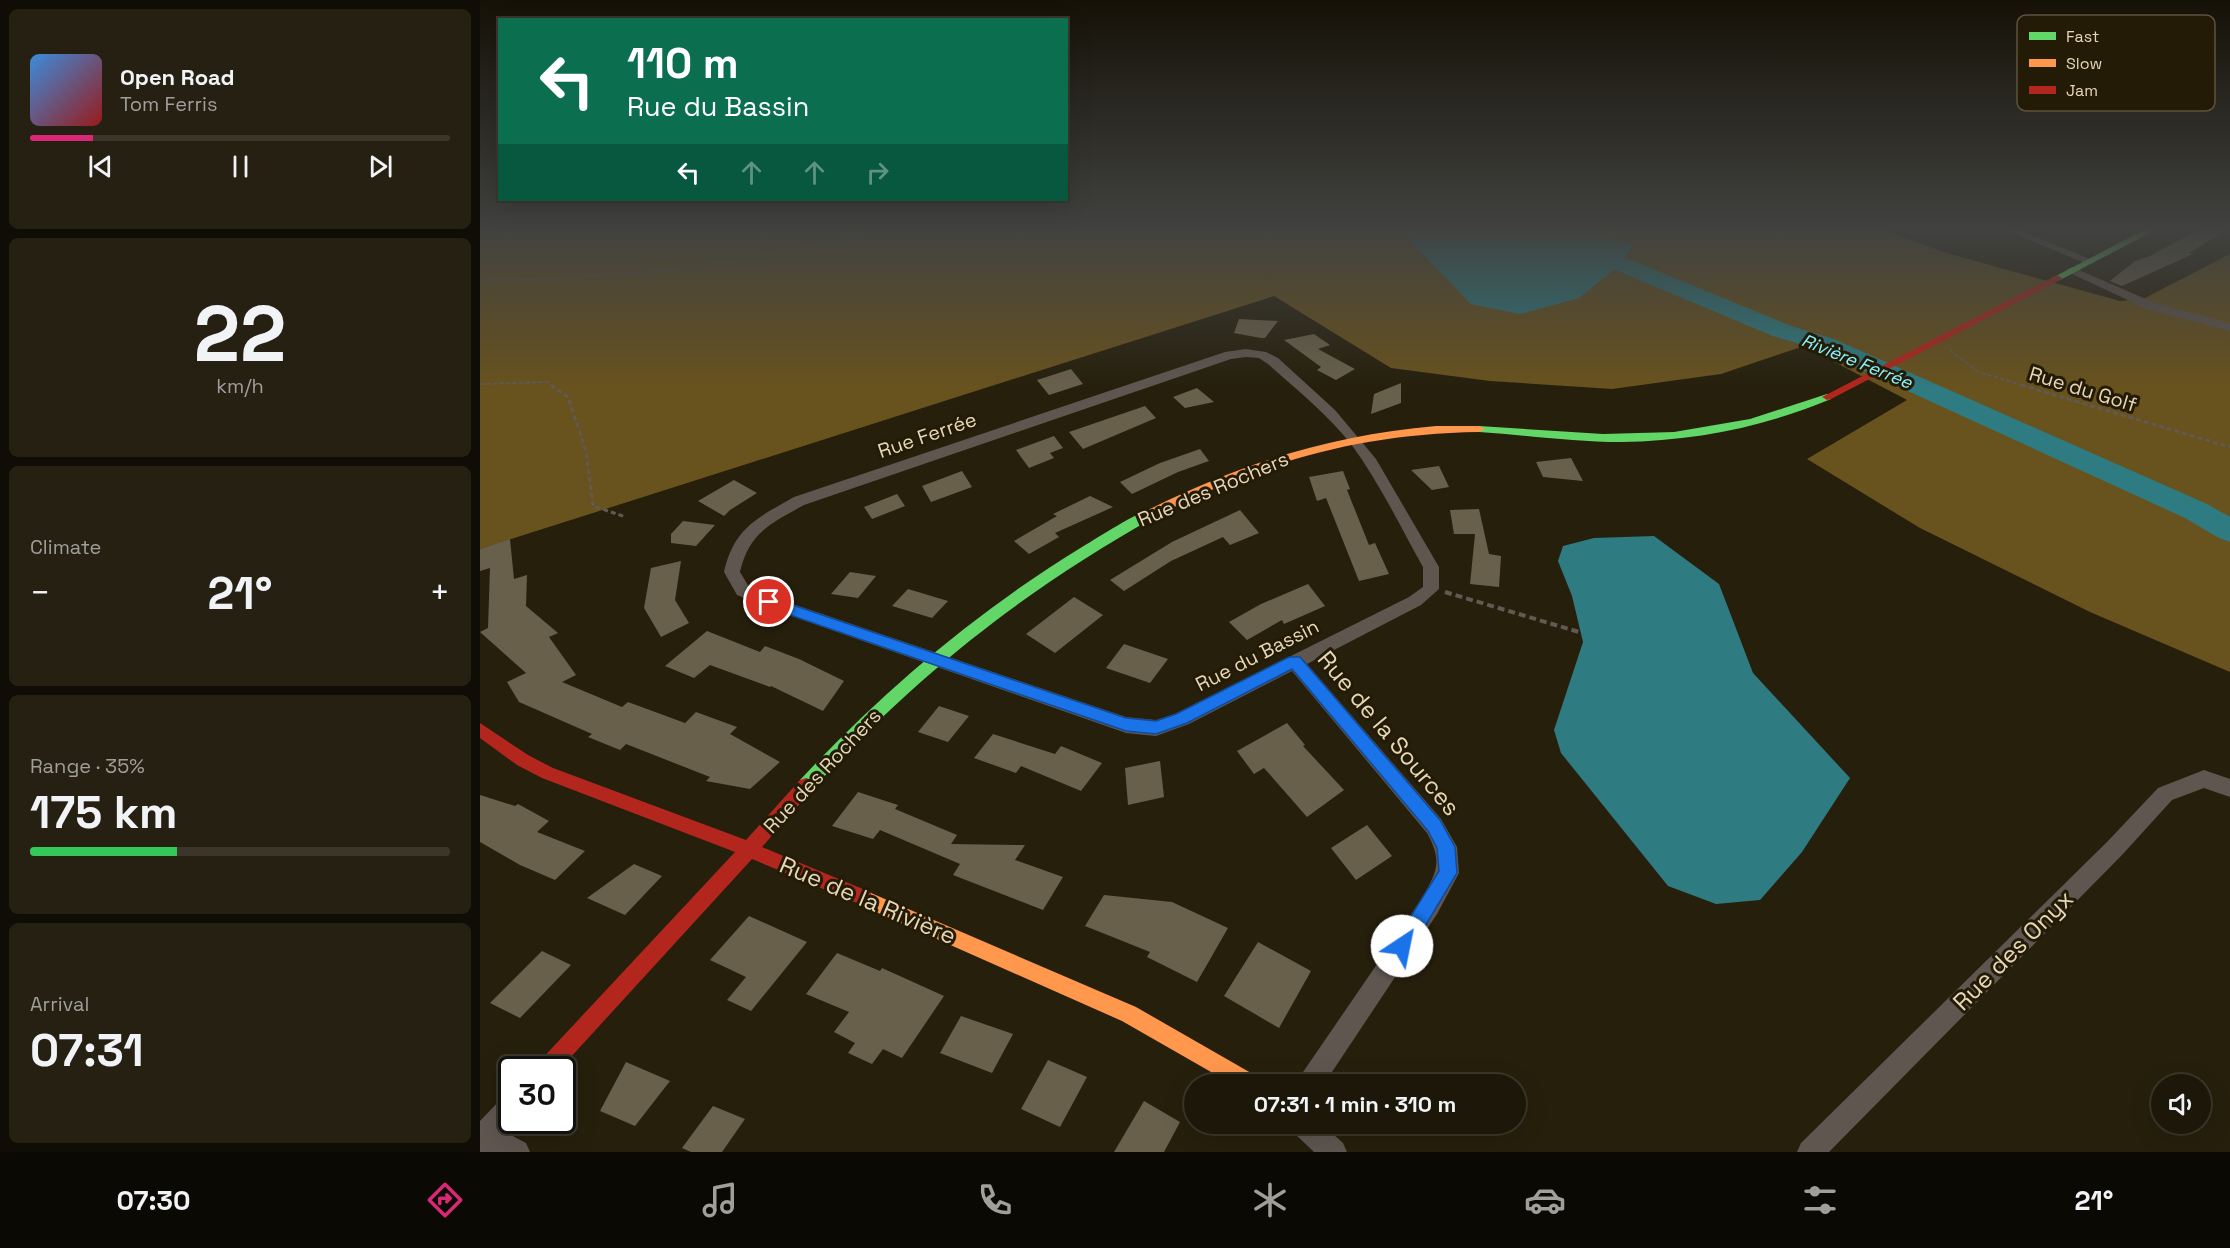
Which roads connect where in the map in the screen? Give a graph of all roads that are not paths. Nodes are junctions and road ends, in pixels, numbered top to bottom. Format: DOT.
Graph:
graph roads {
  1 [pos="2051,281"];
  2 [pos="2096,281"];
  3 [pos="2230,327"];
  4 [pos="1354,439"];
  5 [pos="933,658"];
  6 [pos="1294,662"];
  7 [pos="480,729"];
  8 [pos="2230,788"];
  9 [pos="750,849"];
  10 [pos="558,1056"];
  11 [pos="1233,1074"];
  12 [pos="1317,1074"];
  13 [pos="498,1120"];
  14 [pos="1314,1134"];
  15 [pos="482,1137"];
  16 [pos="517,1152"];
  17 [pos="1334,1152"];
  18 [pos="1810,1152"];
  1 -- 4 [label="street, Rue des Rochers"];
  2 -- 3 [label="street"];
  4 -- 5 [label="street, Rue des Rochers"];
  4 -- 5 [label="street, Rue Ferrée"];
  4 -- 6 [label="street, Rue du Bassin"];
  5 -- 6 [label="street, Rue du Bassin"];
  5 -- 9 [label="street, Rue des Rochers"];
  6 -- 12 [label="street, Rue de la Sources"];
  7 -- 9 [label="street, Rue de la Rivière"];
  8 -- 18 [label="street, Rue des Onyx"];
  9 -- 10 [label="street, Rue des Rochers"];
  9 -- 11 [label="street, Rue de la Rivière"];
  13 -- 15 [label="street"];
  14 -- 17 [label="street"];
  15 -- 16 [label="street"];
}
